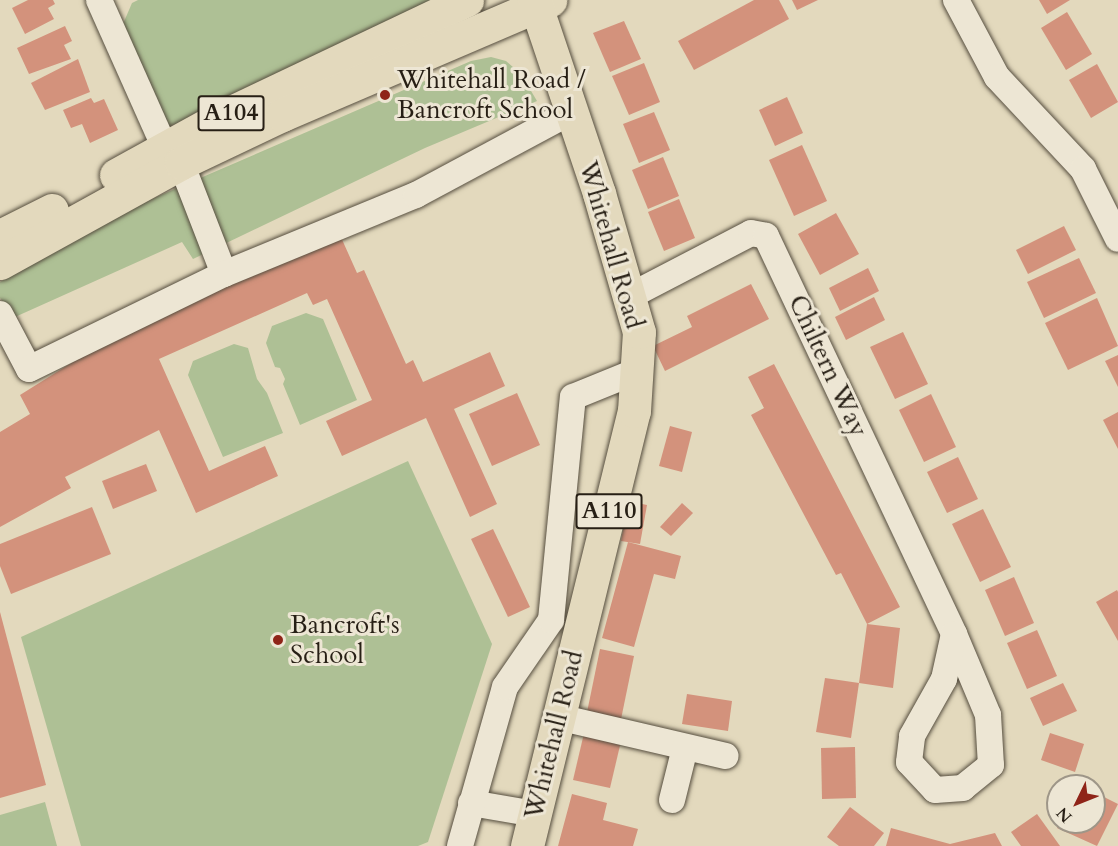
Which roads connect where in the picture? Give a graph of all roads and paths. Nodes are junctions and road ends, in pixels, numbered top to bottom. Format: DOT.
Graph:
graph roads {
  1 [pos="99,0"];
  2 [pos="467,0"];
  3 [pos="956,0"];
  4 [pos="540,2"];
  5 [pos="570,113"];
  6 [pos="173,155"];
  7 [pos="0,236"];
  8 [pos="1118,239"];
  9 [pos="0,263"];
  10 [pos="224,274"];
  11 [pos="630,296"];
  12 [pos="0,314"];
  13 [pos="638,371"];
  14 [pos="954,634"];
  15 [pos="558,717"];
  16 [pos="685,747"];
  17 [pos="726,756"];
  18 [pos="672,800"];
  19 [pos="471,803"];
  20 [pos="535,814"];
  21 [pos="460,846"];
  22 [pos="527,846"];
  1 -- 6 [label="street"];
  2 -- 6 [label="main road, A104"];
  3 -- 8 [label="street"];
  4 -- 5 [label="main road, Whitehall Road / A110"];
  4 -- 6 [label="main road, A104"];
  5 -- 10 [label="street"];
  5 -- 11 [label="main road, Whitehall Road / A110"];
  6 -- 7 [label="main road, A104"];
  6 -- 9 [label="main road, A104"];
  6 -- 10 [label="street"];
  10 -- 12 [label="street"];
  11 -- 13 [label="main road, Whitehall Road / A110"];
  11 -- 14 [label="street, Chiltern Way"];
  13 -- 15 [label="main road, Whitehall Road / A110"];
  13 -- 19 [label="street"];
  14 -- 14 [label="street, Chiltern Way"];
  15 -- 16 [label="street"];
  15 -- 20 [label="main road, Whitehall Road / A110"];
  16 -- 17 [label="street"];
  16 -- 18 [label="street"];
  19 -- 20 [label="street"];
  19 -- 21 [label="street"];
  20 -- 22 [label="main road, Whitehall Road / A110"];
}
